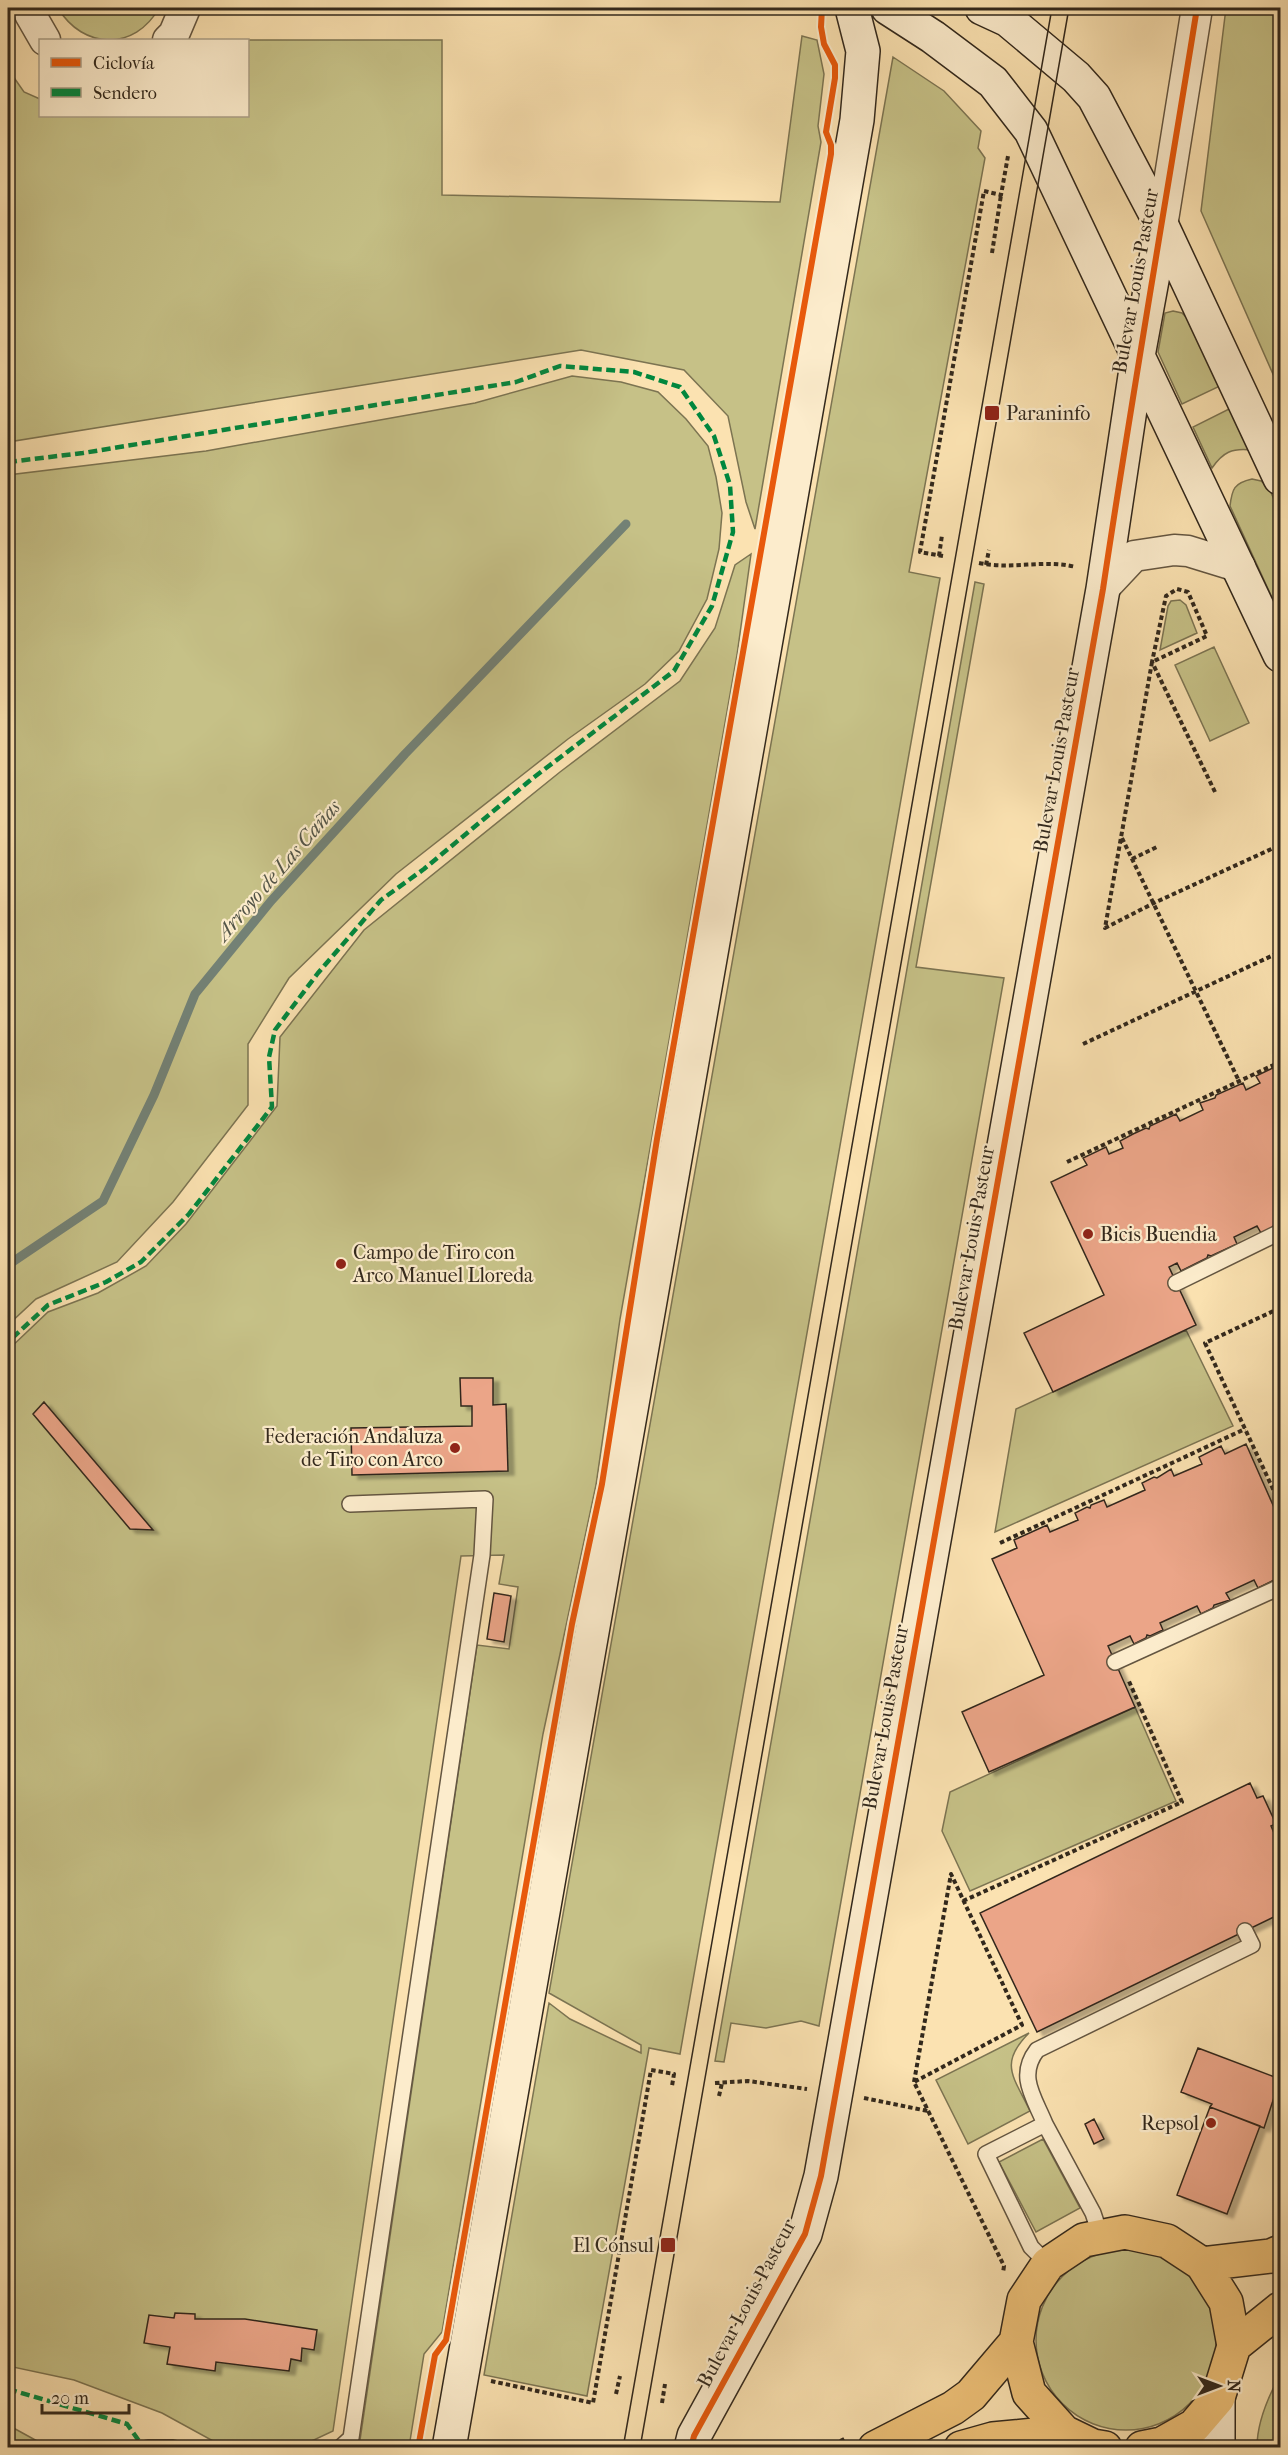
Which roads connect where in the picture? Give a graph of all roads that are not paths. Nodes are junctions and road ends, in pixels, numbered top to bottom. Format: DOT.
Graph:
graph roads {
  1 [pos="28,8"];
  2 [pos="185,8"];
  3 [pos="852,8"];
  4 [pos="888,8"];
  5 [pos="982,8"];
  6 [pos="1197,8"];
  7 [pos="44,39"];
  8 [pos="169,39"];
  9 [pos="1162,226"];
  10 [pos="1138,356"];
  11 [pos="1281,478"];
  12 [pos="1240,567"];
  13 [pos="1092,578"];
  14 [pos="1281,655"];
  15 [pos="1281,1232"];
  16 [pos="1176,1283"];
  17 [pos="350,1504"];
  18 [pos="1281,1587"];
  19 [pos="1115,1662"];
  20 [pos="1245,1931"];
  21 [pos="1045,2124"];
  22 [pos="1101,2237"];
  23 [pos="1281,2252"];
  24 [pos="1048,2264"];
  25 [pos="1203,2264"];
  26 [pos="1281,2309"];
  27 [pos="1016,2342"];
  28 [pos="1234,2346"];
  29 [pos="1218,2398"];
  30 [pos="1064,2432"];
  31 [pos="861,2443"];
  32 [pos="148,2448"];
  33 [pos="173,2448"];
  34 [pos="340,2448"];
  35 [pos="449,2448"];
  36 [pos="692,2448"];
  37 [pos="961,2448"];
  38 [pos="1106,2448"];
  39 [pos="1142,2448"];
  40 [pos="1218,2448"];
  1 -- 7 [label="street"];
  2 -- 8 [label="street"];
  3 -- 35 [label="street"];
  4 -- 10 [label="street"];
  5 -- 9 [label="street"];
  6 -- 9 [label="street, Bulevar Louis Pasteur"];
  9 -- 10 [label="street, Bulevar Louis Pasteur"];
  9 -- 11 [label="street"];
  10 -- 12 [label="street"];
  10 -- 13 [label="street, Bulevar Louis Pasteur"];
  12 -- 13 [label="street"];
  12 -- 14 [label="street"];
  13 -- 36 [label="street, Bulevar Louis Pasteur"];
  15 -- 16 [label="lane"];
  17 -- 34 [label="lane"];
  18 -- 19 [label="lane"];
  20 -- 21 [label="lane"];
  21 -- 22 [label="lane"];
  21 -- 24 [label="lane"];
  22 -- 24 [label="main road"];
  22 -- 25 [label="main road"];
  23 -- 25 [label="main road"];
  24 -- 27 [label="main road"];
  25 -- 28 [label="main road"];
  26 -- 28 [label="main road"];
  27 -- 30 [label="main road"];
  27 -- 31 [label="main road"];
  28 -- 29 [label="main road"];
  29 -- 39 [label="main road"];
  29 -- 40 [label="street"];
  30 -- 37 [label="main road"];
  30 -- 38 [label="main road"];
  32 -- 33 [label="lane"];
}
